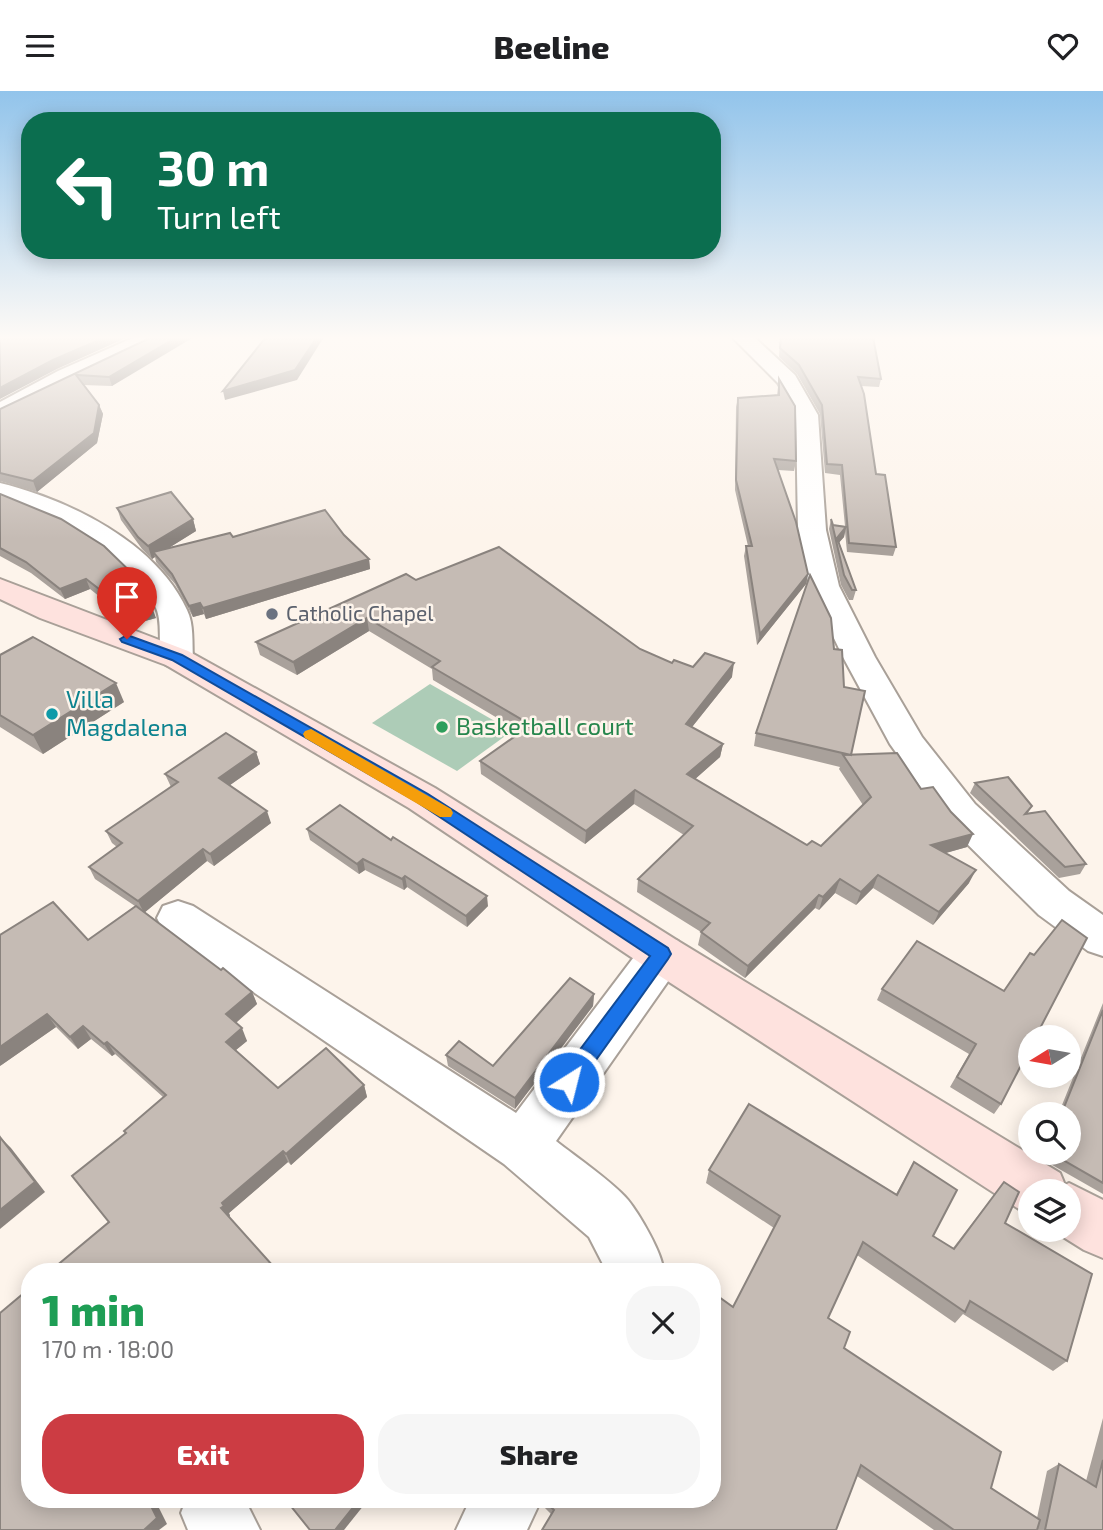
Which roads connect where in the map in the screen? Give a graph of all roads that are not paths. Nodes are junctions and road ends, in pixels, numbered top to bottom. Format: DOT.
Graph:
graph roads {
  1 [pos="801,404"];
  2 [pos="0,491"];
  3 [pos="0,588"];
  4 [pos="177,657"];
  5 [pos="178,918"];
  6 [pos="1103,937"];
  7 [pos="662,954"];
  8 [pos="522,1146"];
  9 [pos="1020,1179"];
  10 [pos="1081,1217"];
  11 [pos="1103,1231"];
  12 [pos="631,1263"];
  13 [pos="503,1508"];
  14 [pos="489,1530"];
  1 -- 6 [label="street"];
  2 -- 4 [label="street"];
  3 -- 4 [label="main road"];
  4 -- 7 [label="main road"];
  5 -- 8 [label="street"];
  7 -- 8 [label="street"];
  7 -- 9 [label="main road"];
  8 -- 12 [label="street"];
  10 -- 11 [label="main road"];
  13 -- 14 [label="street"];
}
